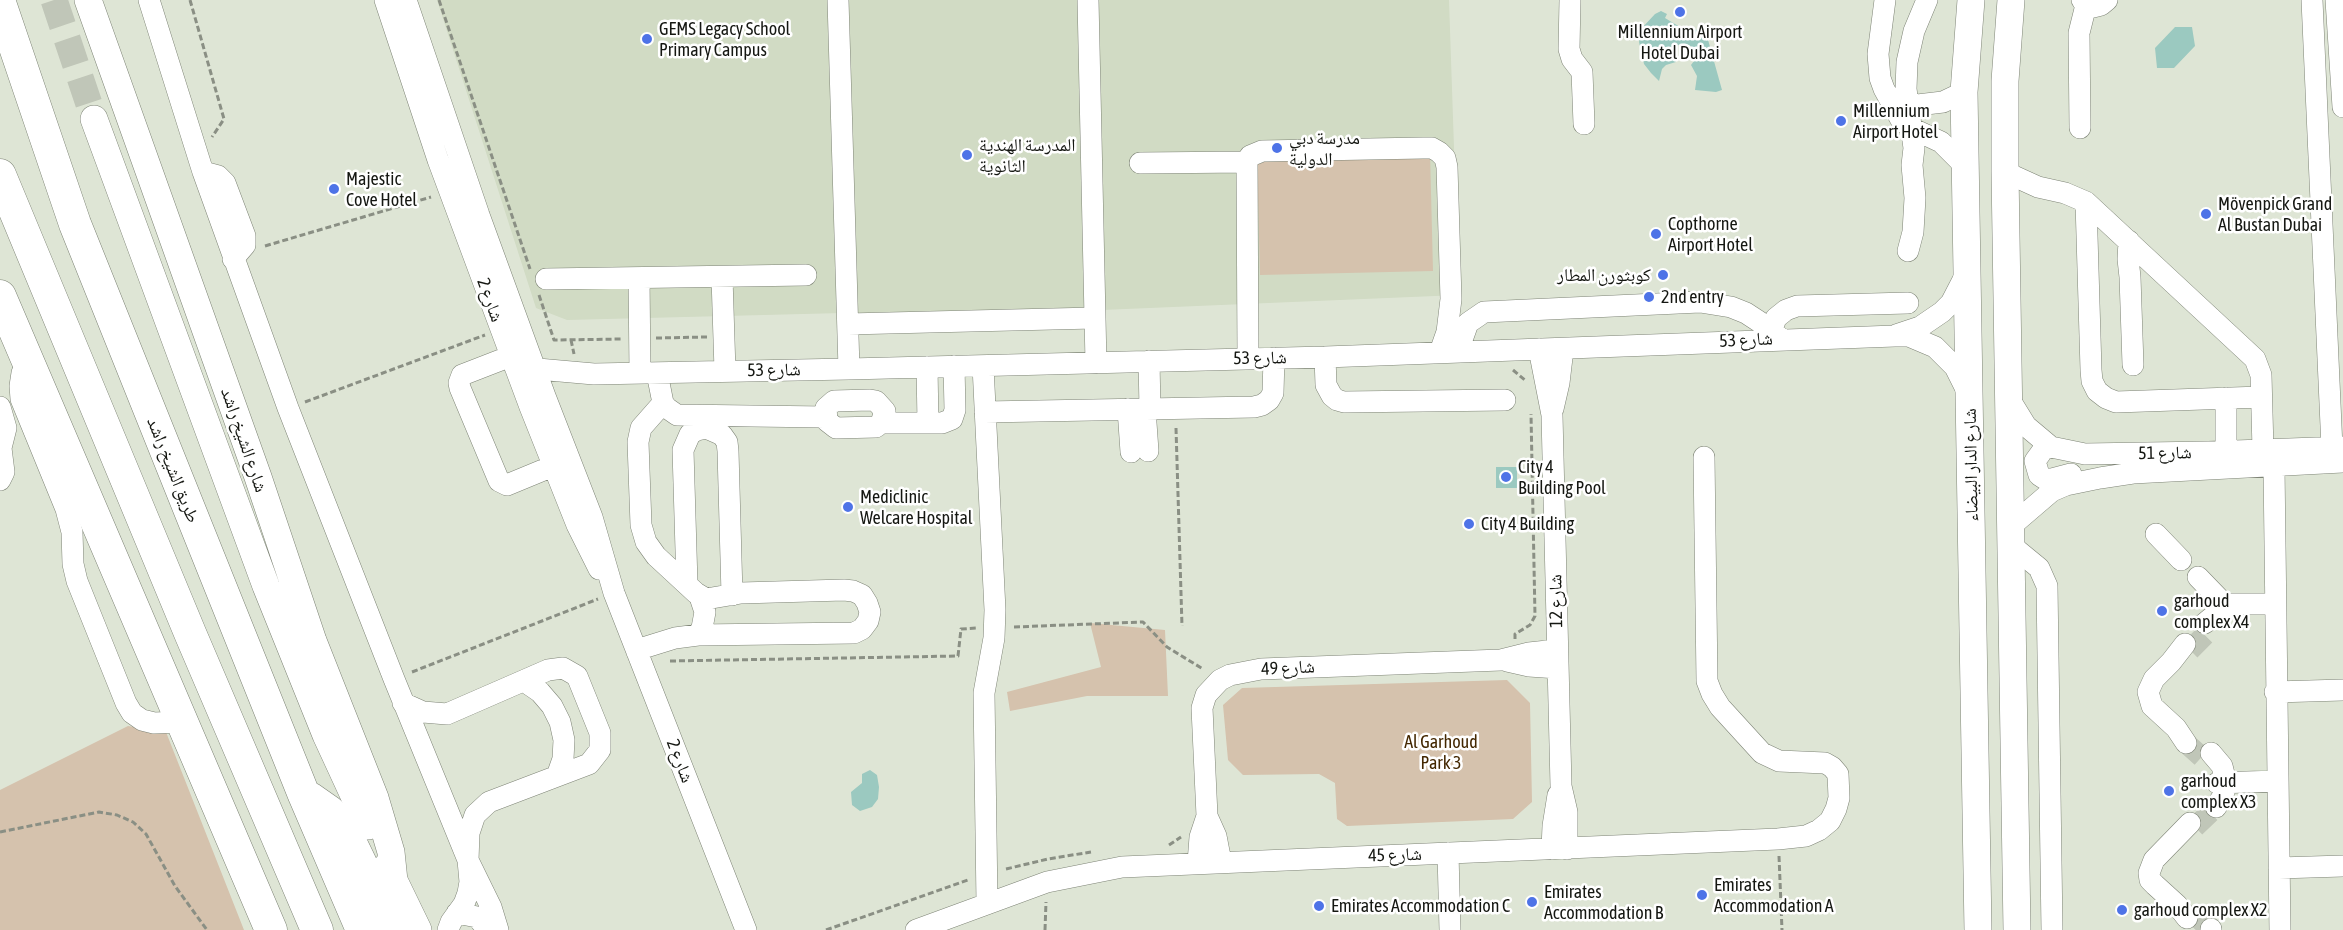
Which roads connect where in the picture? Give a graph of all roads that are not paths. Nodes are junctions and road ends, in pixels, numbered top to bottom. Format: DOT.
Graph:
graph roads {
  1 [pos="385,0"];
  2 [pos="406,0"];
  3 [pos="838,0"];
  4 [pos="1088,0"];
  5 [pos="1570,0"];
  6 [pos="1885,0"];
  7 [pos="1927,0"];
  8 [pos="1971,0"];
  9 [pos="2107,0"];
  10 [pos="2312,0"];
  11 [pos="2336,0"];
  12 [pos="149,1"];
  13 [pos="89,2"];
  14 [pos="2012,2"];
  15 [pos="0,3"];
  16 [pos="2084,3"];
  17 [pos="1964,92"];
  18 [pos="1909,106"];
  19 [pos="2343,107"];
  20 [pos="94,119"];
  21 [pos="1584,124"];
  22 [pos="2080,128"];
  23 [pos="1913,138"];
  24 [pos="1246,162"];
  25 [pos="1140,163"];
  26 [pos="1966,167"];
  27 [pos="2006,172"];
  28 [pos="0,175"];
  29 [pos="2086,201"];
  30 [pos="2129,240"];
  31 [pos="1912,255"];
  32 [pos="2145,256"];
  33 [pos="1969,270"];
  34 [pos="806,275"];
  35 [pos="722,277"];
  36 [pos="639,278"];
  37 [pos="2130,278"];
  38 [pos="538,282"];
  39 [pos="1908,303"];
  40 [pos="1841,305"];
  41 [pos="3,311"];
  42 [pos="1094,318"];
  43 [pos="848,324"];
  44 [pos="1776,334"];
  45 [pos="1895,336"];
  46 [pos="1839,337"];
  47 [pos="1539,349"];
  48 [pos="1563,349"];
  49 [pos="517,352"];
  50 [pos="1449,352"];
  51 [pos="1325,357"];
  52 [pos="1248,358"];
  53 [pos="1274,358"];
  54 [pos="28,361"];
  55 [pos="1149,361"];
  56 [pos="1095,363"];
  57 [pos="2133,365"];
  58 [pos="954,366"];
  59 [pos="983,366"];
  60 [pos="927,367"];
  61 [pos="849,369"];
  62 [pos="725,371"];
  63 [pos="640,373"];
  64 [pos="1970,397"];
  65 [pos="2261,397"];
  66 [pos="2226,398"];
  67 [pos="1505,400"];
  68 [pos="2010,400"];
  69 [pos="537,402"];
  70 [pos="663,403"];
  71 [pos="0,407"];
  72 [pos="1151,409"];
  73 [pos="986,412"];
  74 [pos="1552,416"];
  75 [pos="928,423"];
  76 [pos="2051,447"];
  77 [pos="1145,451"];
  78 [pos="2226,452"];
  79 [pos="2339,452"];
  80 [pos="1704,457"];
  81 [pos="2268,459"];
  82 [pos="553,466"];
  83 [pos="2120,475"];
  84 [pos="0,480"];
  85 [pos="2156,534"];
  86 [pos="2011,536"];
  87 [pos="2181,560"];
  88 [pos="2199,578"];
  89 [pos="694,591"];
  90 [pos="614,592"];
  91 [pos="732,595"];
  92 [pos="2275,604"];
  93 [pos="698,635"];
  94 [pos="2188,647"];
  95 [pos="639,657"];
  96 [pos="1558,659"];
  97 [pos="524,681"];
  98 [pos="2343,690"];
  99 [pos="2276,692"];
  100 [pos="403,702"];
  101 [pos="182,722"];
  102 [pos="2185,736"];
  103 [pos="2208,757"];
  104 [pos="557,776"];
  105 [pos="2277,781"];
  106 [pos="304,795"];
  107 [pos="1207,816"];
  108 [pos="2187,830"];
  109 [pos="1560,849"];
  110 [pos="1448,853"];
  111 [pos="468,860"];
  112 [pos="1221,862"];
  113 [pos="1198,863"];
  114 [pos="2343,866"];
  115 [pos="2279,868"];
  116 [pos="394,881"];
  117 [pos="987,903"];
  118 [pos="2185,912"];
  119 [pos="453,922"];
  120 [pos="271,930"];
  121 [pos="317,930"];
  122 [pos="362,930"];
  123 [pos="393,930"];
  124 [pos="418,930"];
  125 [pos="488,930"];
  126 [pos="498,930"];
  127 [pos="746,930"];
  128 [pos="916,930"];
  129 [pos="1450,930"];
  130 [pos="1978,930"];
  131 [pos="2017,930"];
  132 [pos="2052,930"];
  133 [pos="2280,930"];
  1 -- 49 [label="street, شارع 2"];
  2 -- 49 [label="street, شارع 2"];
  3 -- 43 [label="street"];
  4 -- 42 [label="street"];
  5 -- 21 [label="street"];
  6 -- 23 [label="street"];
  7 -- 18 [label="street"];
  8 -- 17 [label="main road, شارع الدار البيضاء"];
  9 -- 16 [label="street"];
  10 -- 79 [label="street"];
  11 -- 19 [label="street"];
  12 -- 100 [label="street"];
  13 -- 116 [label="main road, شارع الشيخ راشد"];
  14 -- 27 [label="main road"];
  15 -- 106 [label="highway, طريق الشيخ راشد"];
  16 -- 22 [label="street"];
  17 -- 18 [label="street"];
  17 -- 26 [label="main road, شارع الدار البيضاء"];
  18 -- 23 [label="street"];
  20 -- 116 [label="main road"];
  23 -- 26 [label="street"];
  23 -- 31 [label="street"];
  24 -- 25 [label="street"];
  24 -- 50 [label="street"];
  24 -- 52 [label="street"];
  26 -- 33 [label="main road, شارع الدار البيضاء"];
  27 -- 29 [label="street"];
  27 -- 68 [label="main road"];
  28 -- 121 [label="highway"];
  29 -- 30 [label="street"];
  29 -- 66 [label="street"];
  30 -- 32 [label="street"];
  30 -- 37 [label="street"];
  32 -- 37 [label="street"];
  32 -- 65 [label="street"];
  33 -- 45 [label="street, شارع 53"];
  33 -- 64 [label="main road, شارع الدار البيضاء"];
  34 -- 35 [label="street"];
  35 -- 36 [label="street"];
  35 -- 62 [label="street"];
  36 -- 38 [label="street"];
  36 -- 63 [label="street"];
  37 -- 57 [label="street"];
  39 -- 40 [label="street"];
  40 -- 44 [label="street"];
  40 -- 46 [label="street"];
  41 -- 54 [label="highway"];
  42 -- 43 [label="street"];
  42 -- 56 [label="street"];
  43 -- 61 [label="street"];
  44 -- 46 [label="street, شارع 53"];
  44 -- 48 [label="street, شارع 53"];
  44 -- 50 [label="street"];
  45 -- 46 [label="street, شارع 53"];
  45 -- 64 [label="street, شارع 53"];
  47 -- 48 [label="street, شارع 53"];
  47 -- 50 [label="street, شارع 53"];
  47 -- 74 [label="street, شارع 12"];
  48 -- 74 [label="street, شارع 12"];
  49 -- 63 [label="street, شارع 53"];
  49 -- 69 [label="street, شارع 2"];
  49 -- 82 [label="street"];
  50 -- 51 [label="street, شارع 53"];
  51 -- 53 [label="street, شارع 53"];
  51 -- 67 [label="street"];
  52 -- 53 [label="street, شارع 53"];
  52 -- 55 [label="street, شارع 53"];
  53 -- 72 [label="street"];
  54 -- 101 [label="highway"];
  54 -- 101 [label="street"];
  55 -- 56 [label="street, شارع 53"];
  55 -- 72 [label="street"];
  56 -- 59 [label="street, شارع 53"];
  58 -- 59 [label="street, شارع 53"];
  58 -- 60 [label="street, شارع 53"];
  58 -- 75 [label="street"];
  59 -- 73 [label="street"];
  60 -- 61 [label="street, شارع 53"];
  60 -- 75 [label="street"];
  61 -- 62 [label="street, شارع 53"];
  62 -- 63 [label="street, شارع 53"];
  63 -- 69 [label="street, شارع 53"];
  63 -- 70 [label="street"];
  64 -- 130 [label="main road, شارع الدار البيضاء"];
  65 -- 66 [label="street"];
  65 -- 81 [label="street"];
  66 -- 78 [label="street"];
  68 -- 76 [label="street, شارع 51"];
  68 -- 86 [label="main road"];
  69 -- 82 [label="street, شارع 2"];
  69 -- 90 [label="street, شارع 2"];
  70 -- 75 [label="street"];
  70 -- 89 [label="street"];
  71 -- 84 [label="street"];
  72 -- 73 [label="street"];
  72 -- 77 [label="street"];
  73 -- 117 [label="street"];
  74 -- 96 [label="street, شارع 12"];
  76 -- 78 [label="street, شارع 51"];
  76 -- 83 [label="street"];
  78 -- 81 [label="street, شارع 51"];
  79 -- 81 [label="street, شارع 51"];
  80 -- 109 [label="street, شارع 45"];
  81 -- 83 [label="street, شارع 51"];
  81 -- 92 [label="street"];
  82 -- 90 [label="street, شارع 2"];
  83 -- 86 [label="street, شارع 51"];
  85 -- 87 [label="street"];
  86 -- 131 [label="main road"];
  86 -- 132 [label="street"];
  88 -- 92 [label="street"];
  89 -- 91 [label="street"];
  89 -- 91 [label="street"];
  89 -- 93 [label="street"];
  90 -- 95 [label="street, شارع 2"];
  91 -- 93 [label="street"];
  92 -- 99 [label="street"];
  93 -- 95 [label="street"];
  94 -- 102 [label="street"];
  95 -- 127 [label="street, شارع 2"];
  96 -- 107 [label="street, شارع 49"];
  96 -- 109 [label="street, شارع 12"];
  97 -- 100 [label="street"];
  97 -- 104 [label="street"];
  97 -- 104 [label="street"];
  98 -- 99 [label="street"];
  99 -- 105 [label="street"];
  100 -- 111 [label="street"];
  101 -- 120 [label="highway"];
  103 -- 105 [label="street"];
  104 -- 111 [label="street"];
  105 -- 115 [label="street"];
  106 -- 122 [label="highway, طريق الشيخ راشد"];
  106 -- 123 [label="highway"];
  107 -- 112 [label="street"];
  107 -- 113 [label="street"];
  108 -- 118 [label="street"];
  109 -- 110 [label="street, شارع 45"];
  110 -- 112 [label="street, شارع 45"];
  110 -- 129 [label="street"];
  111 -- 119 [label="street"];
  111 -- 126 [label="street"];
  112 -- 113 [label="street, شارع 45"];
  113 -- 117 [label="street, شارع 45"];
  114 -- 115 [label="street"];
  115 -- 133 [label="street"];
  116 -- 124 [label="main road"];
  117 -- 128 [label="street, شارع 45"];
  119 -- 125 [label="street"];
}
